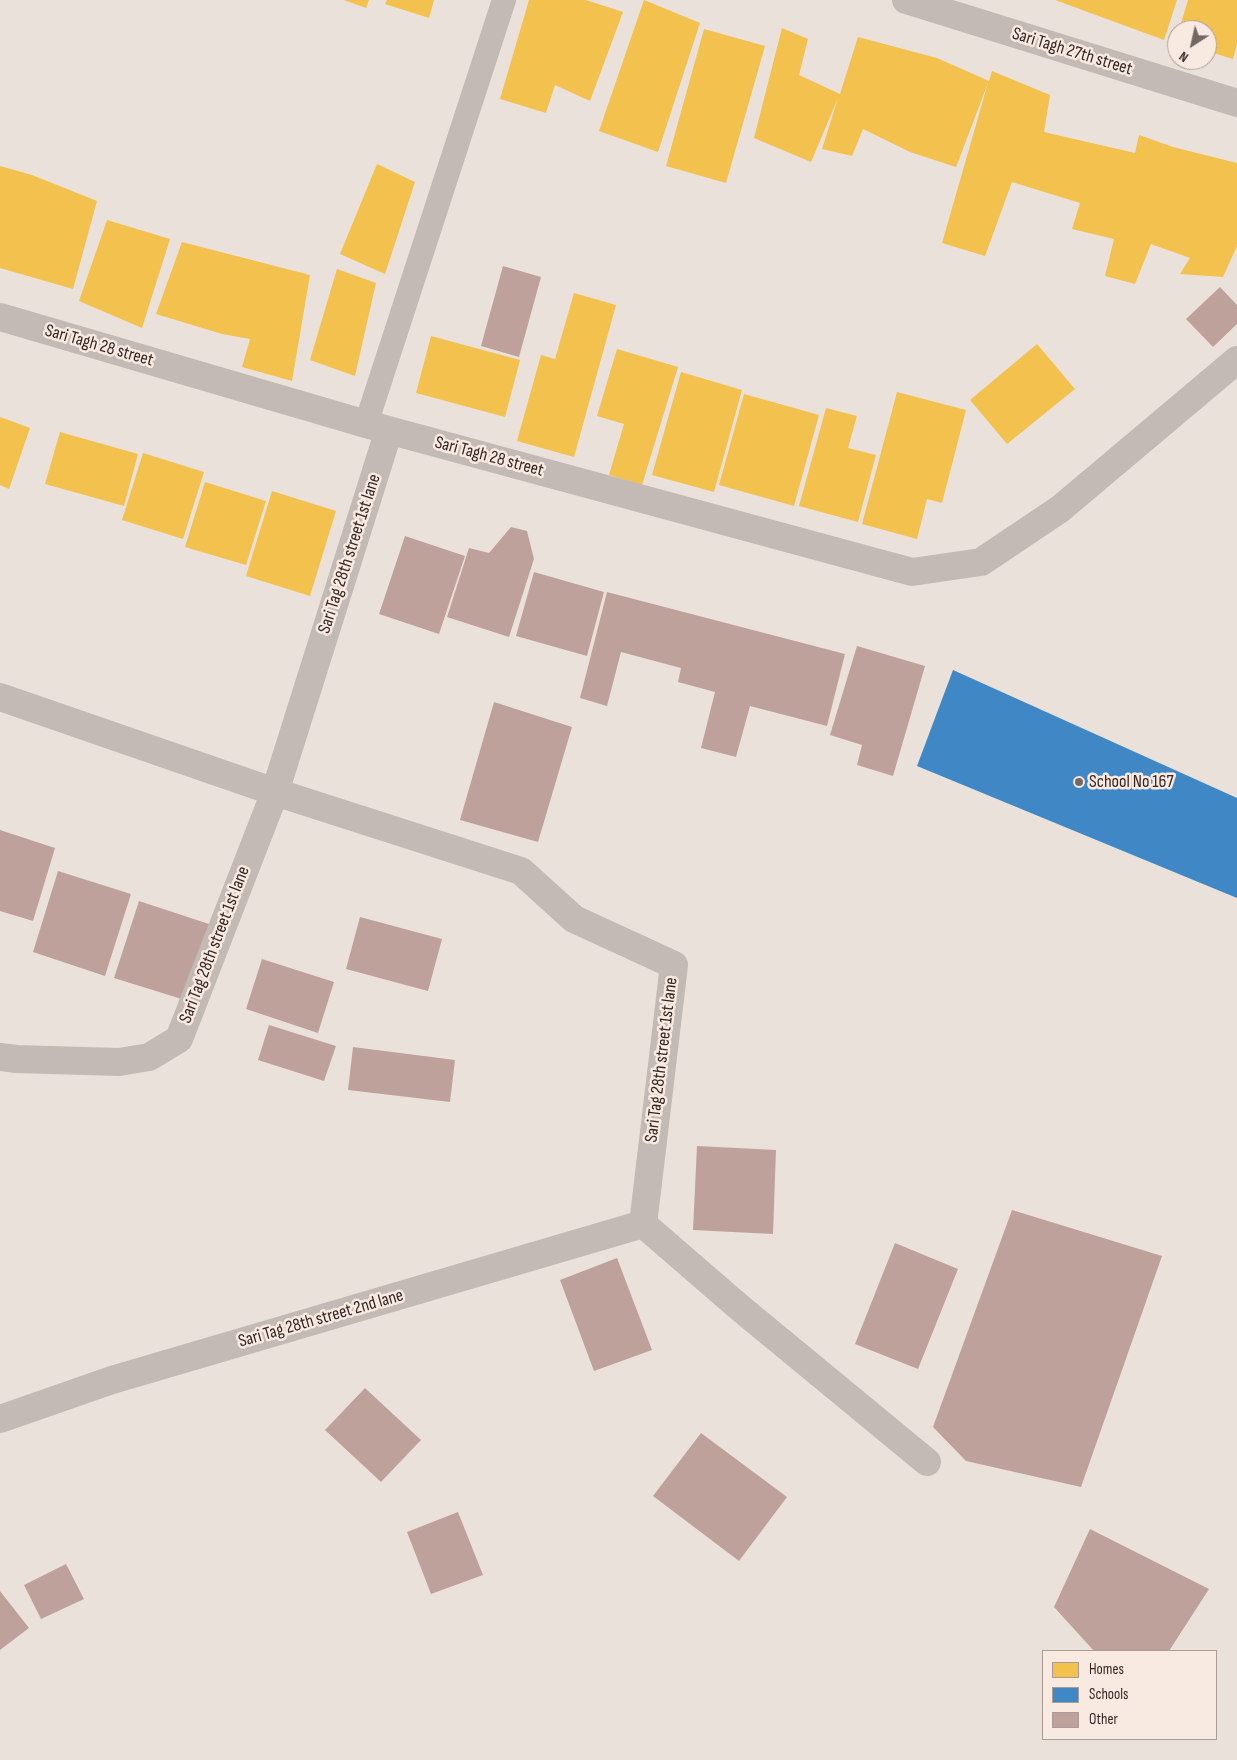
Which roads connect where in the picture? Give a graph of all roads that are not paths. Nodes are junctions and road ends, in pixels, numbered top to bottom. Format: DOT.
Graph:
graph roads {
  1 [pos="504,0"];
  2 [pos="906,0"];
  3 [pos="1237,103"];
  4 [pos="0,317"];
  5 [pos="1237,360"];
  6 [pos="378,427"];
  7 [pos="0,697"];
  8 [pos="275,792"];
  9 [pos="0,1057"];
  10 [pos="643,1224"];
  11 [pos="0,1419"];
  12 [pos="927,1462"];
  1 -- 6 [label="lane"];
  2 -- 3 [label="street, Sari Tagh 27th street"];
  4 -- 6 [label="street, Sari Tagh 28 street"];
  5 -- 6 [label="street, Sari Tagh 28 street"];
  6 -- 8 [label="street, Sari Tag 28th street 1st lane"];
  7 -- 8 [label="street, Sari Tag 28th street 1st lane"];
  8 -- 9 [label="street, Sari Tag 28th street 1st lane"];
  8 -- 10 [label="street, Sari Tag 28th street 1st lane"];
  10 -- 11 [label="street, Sari Tag 28th street 2nd lane"];
  10 -- 12 [label="street"];
}
